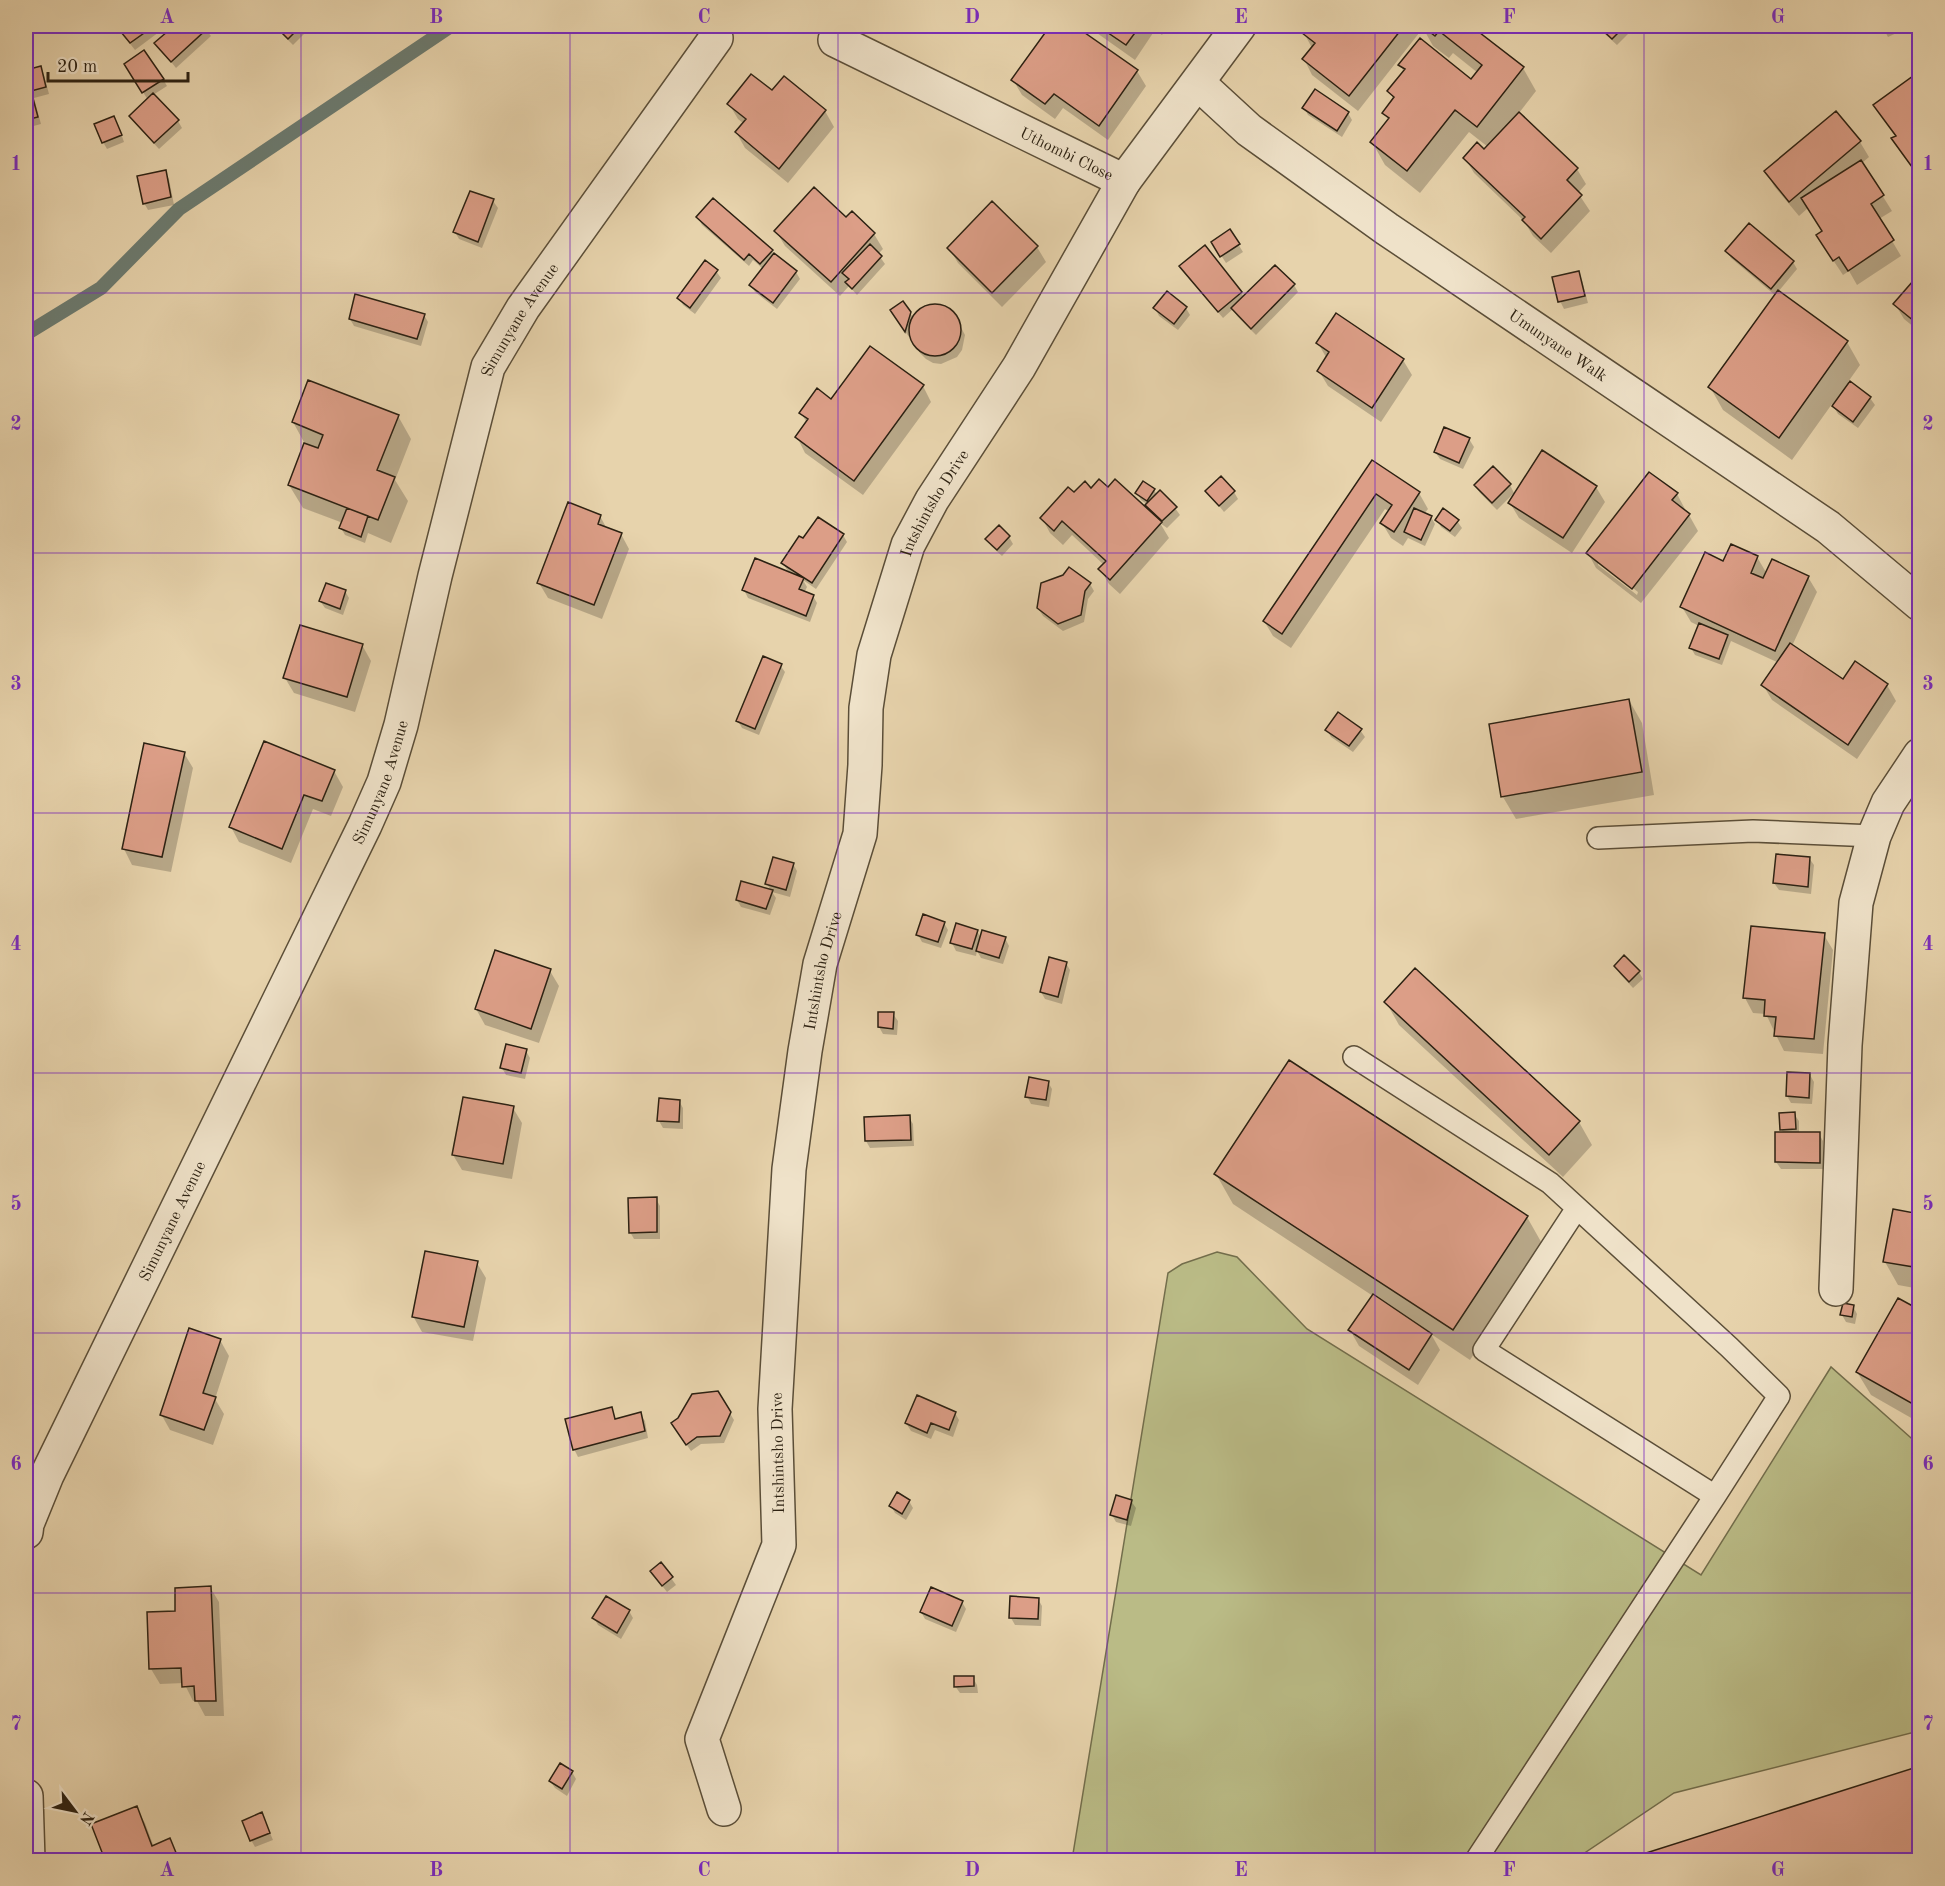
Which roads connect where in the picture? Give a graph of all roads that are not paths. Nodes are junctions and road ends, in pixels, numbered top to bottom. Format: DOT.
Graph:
graph roads {
  1 [pos="1239,26"];
  2 [pos="716,38"];
  3 [pos="835,40"];
  4 [pos="1198,82"];
  5 [pos="1124,181"];
  6 [pos="1920,604"];
  7 [pos="1920,755"];
  8 [pos="1874,836"];
  9 [pos="1598,838"];
  10 [pos="1354,1057"];
  11 [pos="1577,1208"];
  12 [pos="1836,1289"];
  13 [pos="1715,1496"];
  14 [pos="26,1532"];
  15 [pos="26,1796"];
  16 [pos="724,1809"];
  17 [pos="28,1860"];
  18 [pos="1476,1860"];
  1 -- 4 [label="street, Uthombi Close"];
  2 -- 14 [label="street, Simunyane Avenue"];
  3 -- 5 [label="street, Uthombi Close"];
  4 -- 5 [label="street, Uthombi Close"];
  4 -- 6 [label="street, Umunyane Walk"];
  5 -- 16 [label="street, Intshintsho Drive"];
  7 -- 8 [label="street"];
  8 -- 9 [label="lane"];
  8 -- 12 [label="street"];
  10 -- 11 [label="lane"];
  11 -- 13 [label="lane"];
  11 -- 13 [label="lane"];
  13 -- 18 [label="lane"];
  15 -- 17 [label="street"];
}
